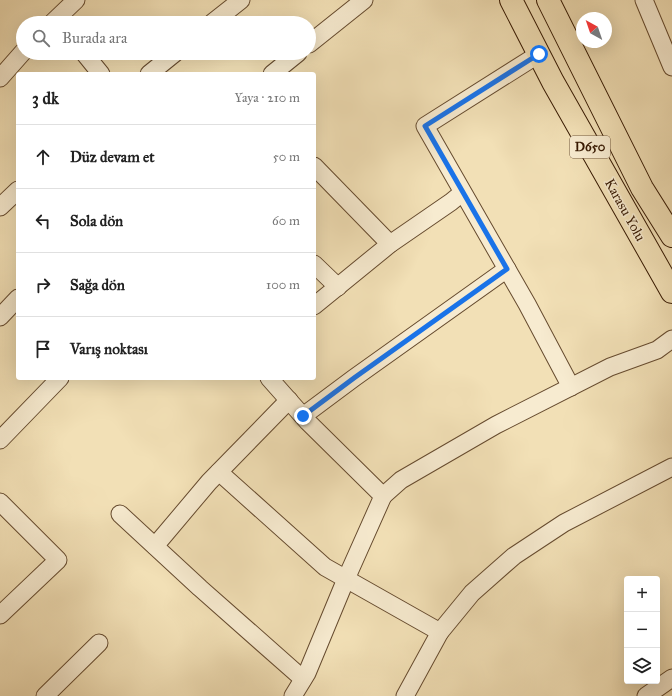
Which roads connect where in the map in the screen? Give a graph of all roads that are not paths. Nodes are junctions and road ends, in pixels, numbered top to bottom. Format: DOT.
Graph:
graph roads {
  1 [pos="76,0"];
  2 [pos="241,0"];
  3 [pos="364,0"];
  4 [pos="511,0"];
  5 [pos="548,0"];
  6 [pos="644,0"];
  7 [pos="61,16"];
  8 [pos="221,16"];
  9 [pos="666,35"];
  10 [pos="316,38"];
  11 [pos="539,54"];
  12 [pos="16,60"];
  13 [pos="90,60"];
  14 [pos="166,60"];
  15 [pos="289,60"];
  16 [pos="672,67"];
  17 [pos="99,72"];
  18 [pos="151,72"];
  19 [pos="274,72"];
  20 [pos="0,78"];
  21 [pos="316,168"];
  22 [pos="16,192"];
  23 [pos="462,193"];
  24 [pos="0,207"];
  25 [pos="672,236"];
  26 [pos="390,244"];
  27 [pos="316,266"];
  28 [pos="507,269"];
  29 [pos="338,286"];
  30 [pos="672,292"];
  31 [pos="16,300"];
  32 [pos="316,304"];
  33 [pos="0,317"];
  34 [pos="672,339"];
  35 [pos="58,380"];
  36 [pos="271,380"];
  37 [pos="571,387"];
  38 [pos="289,400"];
  39 [pos="303,416"];
  40 [pos="0,440"];
  41 [pos="672,467"];
  42 [pos="219,472"];
  43 [pos="383,496"];
  44 [pos="0,504"];
  45 [pos="120,514"];
  46 [pos="156,546"];
  47 [pos="346,579"];
  48 [pos="0,615"];
  49 [pos="440,632"];
  50 [pos="99,644"];
  51 [pos="672,678"];
  52 [pos="303,679"];
  53 [pos="45,696"];
  54 [pos="293,696"];
  55 [pos="405,696"];
  56 [pos="646,696"];
  1 -- 7 [label="street"];
  2 -- 8 [label="street"];
  3 -- 10 [label="street"];
  4 -- 11 [label="highway, Karasu Yolu / D650"];
  5 -- 25 [label="highway, Karasu Yolu / D650"];
  6 -- 9 [label="street"];
  9 -- 16 [label="street"];
  11 -- 23 [label="street"];
  11 -- 30 [label="highway, Karasu Yolu / D650"];
  12 -- 20 [label="street"];
  13 -- 17 [label="street"];
  14 -- 18 [label="street"];
  15 -- 19 [label="street"];
  21 -- 26 [label="street"];
  22 -- 24 [label="street"];
  23 -- 26 [label="street"];
  23 -- 28 [label="street"];
  26 -- 29 [label="street"];
  27 -- 29 [label="street"];
  28 -- 37 [label="street"];
  28 -- 39 [label="street"];
  29 -- 32 [label="street"];
  31 -- 33 [label="street"];
  34 -- 37 [label="street"];
  35 -- 40 [label="street"];
  36 -- 38 [label="street"];
  37 -- 43 [label="street"];
  38 -- 39 [label="street"];
  38 -- 42 [label="street"];
  39 -- 43 [label="street"];
  41 -- 49 [label="street"];
  42 -- 46 [label="street"];
  42 -- 47 [label="street"];
  43 -- 47 [label="street"];
  44 -- 48 [label="street"];
  45 -- 46 [label="street"];
  46 -- 52 [label="street"];
  47 -- 49 [label="street"];
  47 -- 52 [label="street"];
  49 -- 55 [label="street"];
  50 -- 53 [label="street"];
  51 -- 56 [label="street"];
  52 -- 54 [label="street"];
}
